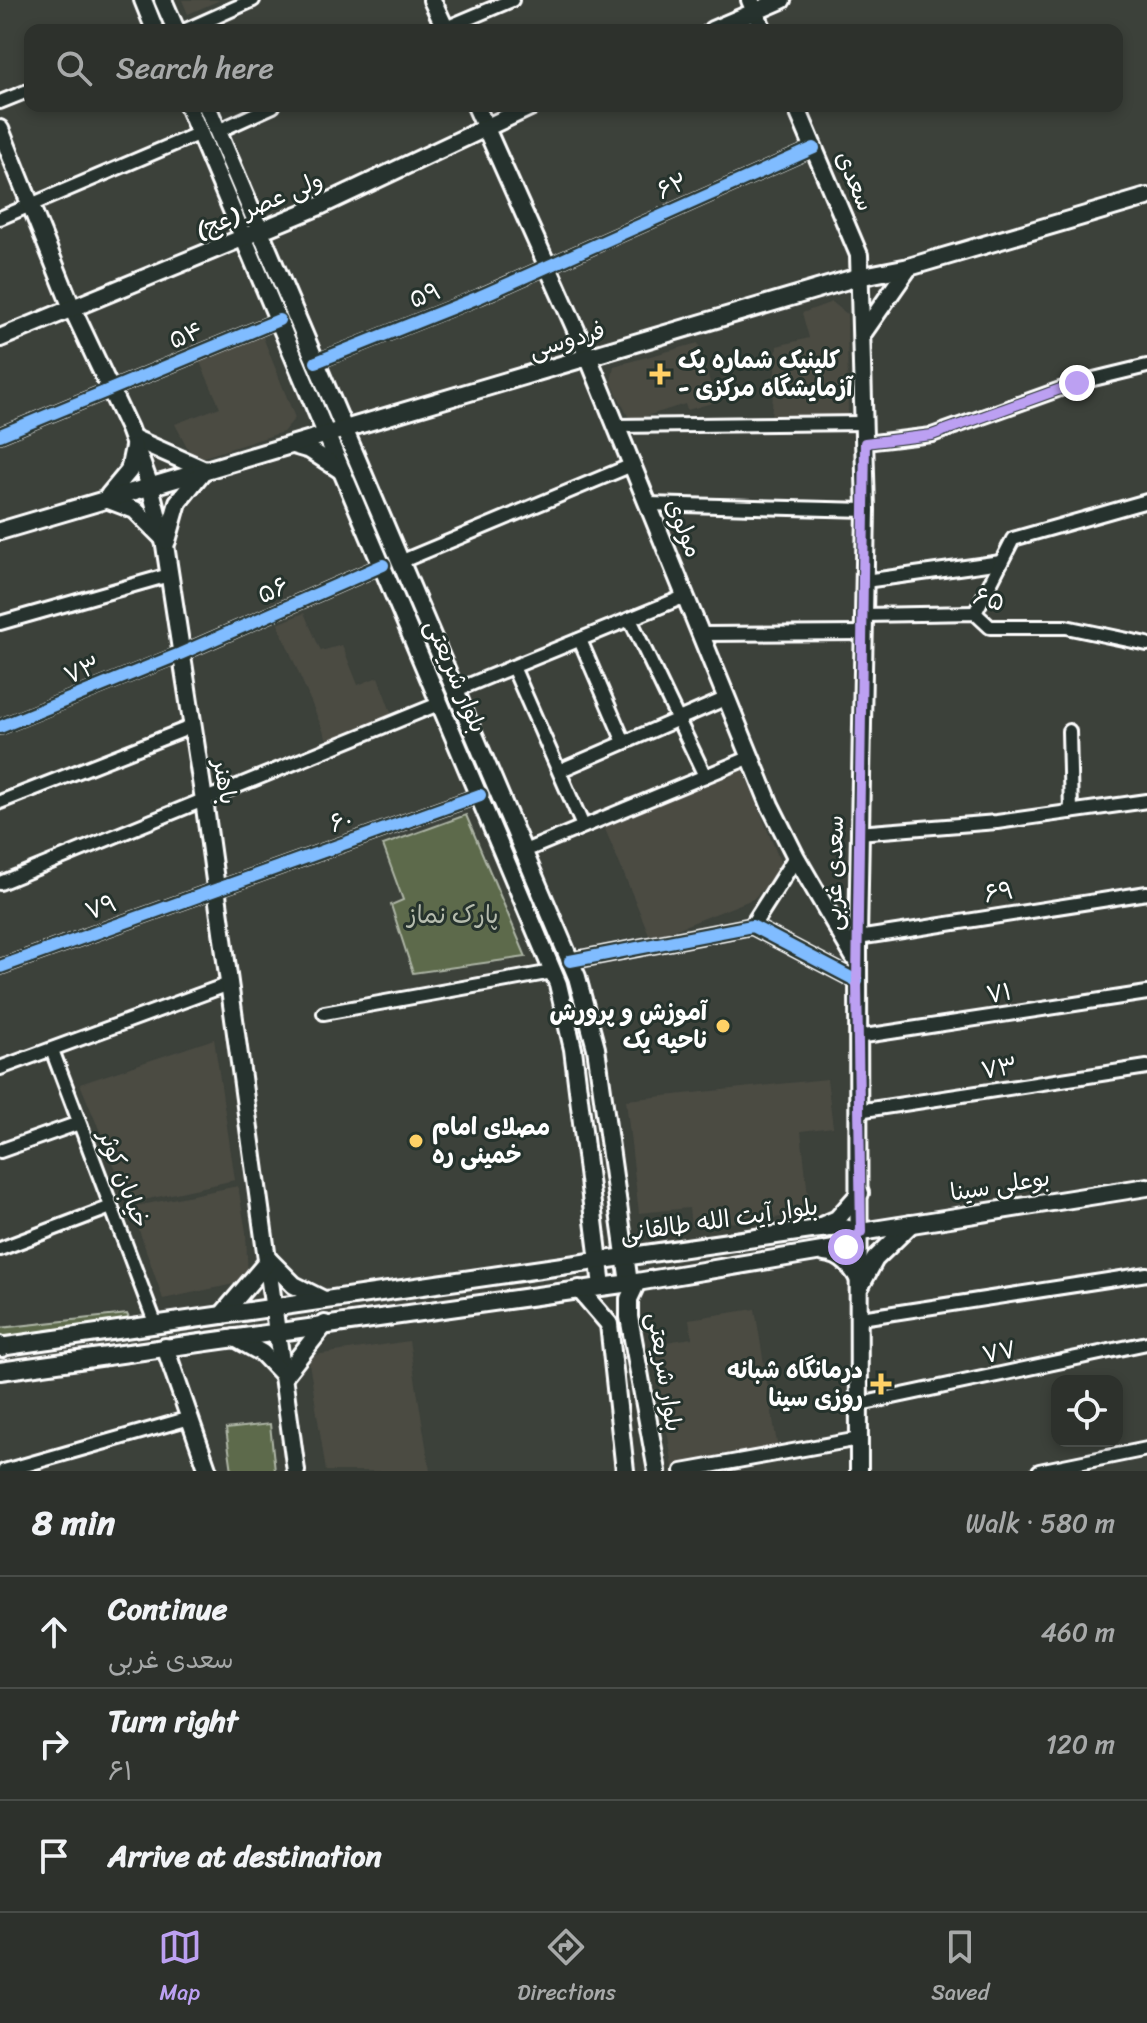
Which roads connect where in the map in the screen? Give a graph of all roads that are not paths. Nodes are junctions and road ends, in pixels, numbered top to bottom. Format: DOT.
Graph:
graph roads {
  1 [pos="143,0"];
  2 [pos="163,0"];
  3 [pos="253,0"];
  4 [pos="432,0"];
  5 [pos="512,0"];
  6 [pos="782,0"];
  7 [pos="753,6"];
  8 [pos="153,24"];
  9 [pos="173,24"];
  10 [pos="199,24"];
  11 [pos="442,24"];
  12 [pos="456,24"];
  13 [pos="722,24"];
  14 [pos="24,92"];
  15 [pos="0,102"];
  16 [pos="191,112"];
  17 [pos="210,112"];
  18 [pos="260,112"];
  19 [pos="478,112"];
  20 [pos="518,112"];
  21 [pos="799,112"];
  22 [pos="484,127"];
  23 [pos="0,129"];
  24 [pos="218,131"];
  25 [pos="200,133"];
  26 [pos="814,148"];
  27 [pos="1147,197"];
  28 [pos="33,204"];
  29 [pos="0,218"];
  30 [pos="252,234"];
  31 [pos="548,264"];
  32 [pos="909,267"];
  33 [pos="858,277"];
  34 [pos="72,308"];
  35 [pos="279,320"];
  36 [pos="863,333"];
  37 [pos="0,338"];
  38 [pos="589,359"];
  39 [pos="316,362"];
  40 [pos="1147,366"];
  41 [pos="110,390"];
  42 [pos="315,405"];
  43 [pos="864,423"];
  44 [pos="617,426"];
  45 [pos="345,430"];
  46 [pos="327,434"];
  47 [pos="0,435"];
  48 [pos="133,438"];
  49 [pos="865,443"];
  50 [pos="296,444"];
  51 [pos="632,465"];
  52 [pos="205,470"];
  53 [pos="343,472"];
  54 [pos="150,486"];
  55 [pos="105,499"];
  56 [pos="1147,501"];
  57 [pos="648,504"];
  58 [pos="866,510"];
  59 [pos="0,531"];
  60 [pos="165,546"];
  61 [pos="400,562"];
  62 [pos="1001,562"];
  63 [pos="383,565"];
  64 [pos="169,575"];
  65 [pos="865,581"];
  66 [pos="686,596"];
  67 [pos="975,613"];
  68 [pos="864,615"];
  69 [pos="630,619"];
  70 [pos="0,623"];
  71 [pos="864,633"];
  72 [pos="701,634"];
  73 [pos="580,640"];
  74 [pos="1147,644"];
  75 [pos="180,654"];
  76 [pos="513,667"];
  77 [pos="454,691"];
  78 [pos="727,698"];
  79 [pos="441,703"];
  80 [pos="678,719"];
  81 [pos="0,727"];
  82 [pos="191,727"];
  83 [pos="1069,731"];
  84 [pos="624,742"];
  85 [pos="751,757"];
  86 [pos="561,770"];
  87 [pos="705,776"];
  88 [pos="480,795"];
  89 [pos="204,800"];
  90 [pos="1147,801"];
  91 [pos="0,802"];
  92 [pos="1071,812"];
  93 [pos="583,826"];
  94 [pos="858,833"];
  95 [pos="522,852"];
  96 [pos="796,857"];
  97 [pos="0,883"];
  98 [pos="216,888"];
  99 [pos="1147,893"];
  100 [pos="752,926"];
  101 [pos="858,938"];
  102 [pos="570,961"];
  103 [pos="858,963"];
  104 [pos="0,967"];
  105 [pos="552,972"];
  106 [pos="857,981"];
  107 [pos="229,984"];
  108 [pos="1147,993"];
  109 [pos="324,1013"];
  110 [pos="858,1037"];
  111 [pos="52,1050"];
  112 [pos="1147,1067"];
  113 [pos="0,1068"];
  114 [pos="858,1111"];
  115 [pos="79,1123"];
  116 [pos="0,1151"];
  117 [pos="1147,1187"];
  118 [pos="860,1193"];
  119 [pos="111,1207"];
  120 [pos="911,1224"];
  121 [pos="811,1230"];
  122 [pos="861,1232"];
  123 [pos="0,1249"];
  124 [pos="814,1252"];
  125 [pos="626,1258"];
  126 [pos="269,1260"];
  127 [pos="599,1262"];
  128 [pos="1147,1274"];
  129 [pos="633,1282"];
  130 [pos="602,1286"];
  131 [pos="861,1286"];
  132 [pos="579,1289"];
  133 [pos="325,1300"];
  134 [pos="275,1307"];
  135 [pos="222,1315"];
  136 [pos="629,1317"];
  137 [pos="861,1318"];
  138 [pos="325,1324"];
  139 [pos="609,1324"];
  140 [pos="156,1325"];
  141 [pos="278,1330"];
  142 [pos="233,1337"];
  143 [pos="1147,1343"];
  144 [pos="1,1347"];
  145 [pos="165,1347"];
  146 [pos="0,1371"];
  147 [pos="284,1376"];
  148 [pos="860,1404"];
  149 [pos="190,1418"];
  150 [pos="859,1439"];
  151 [pos="652,1440"];
  152 [pos="622,1445"];
  153 [pos="1147,1449"];
  154 [pos="4,1471"];
  155 [pos="208,1471"];
  156 [pos="296,1471"];
  157 [pos="625,1471"];
  158 [pos="657,1471"];
  159 [pos="682,1471"];
  160 [pos="859,1471"];
  161 [pos="1039,1471"];
  1 -- 8 [label="main road"];
  2 -- 9 [label="main road"];
  3 -- 10 [label="street"];
  4 -- 11 [label="main road"];
  5 -- 12 [label="street"];
  6 -- 7 [label="main road"];
  7 -- 13 [label="main road"];
  14 -- 15 [label="street"];
  16 -- 25 [label="main road, بلوار شریعتی"];
  17 -- 24 [label="main road, بلوار شریعتی"];
  18 -- 24 [label="street"];
  19 -- 22 [label="main road, مولوی"];
  20 -- 22 [label="main road, ولی عصر (عج)"];
  21 -- 26 [label="main road, سعدی"];
  22 -- 30 [label="main road, ولی عصر (عج)"];
  22 -- 31 [label="main road, مولوی"];
  23 -- 28 [label="main road, باهنر"];
  24 -- 30 [label="main road, بلوار شریعتی"];
  25 -- 28 [label="street"];
  25 -- 30 [label="main road, بلوار شریعتی"];
  26 -- 31 [label="street, ۶۲"];
  26 -- 33 [label="main road, سعدی"];
  27 -- 32 [label="main road, فردوسی"];
  28 -- 29 [label="street"];
  28 -- 34 [label="main road, باهنر"];
  30 -- 34 [label="main road, ولی عصر (عج)"];
  30 -- 35 [label="main road, بلوار شریعتی"];
  30 -- 39 [label="main road, بلوار شریعتی"];
  31 -- 38 [label="main road, مولوی"];
  31 -- 39 [label="street, ۵۹"];
  32 -- 33 [label="main road, فردوسی"];
  32 -- 36 [label="main road"];
  33 -- 36 [label="main road, سعدی غربی"];
  33 -- 38 [label="main road, فردوسی"];
  34 -- 37 [label="main road, ولی عصر (عج)"];
  34 -- 41 [label="main road, باهنر"];
  35 -- 41 [label="street, ۵۴"];
  35 -- 42 [label="main road, بلوار شریعتی"];
  36 -- 43 [label="main road, سعدی غربی"];
  38 -- 44 [label="main road, مولوی"];
  38 -- 45 [label="main road, فردوسی"];
  39 -- 45 [label="main road, بلوار شریعتی"];
  40 -- 49 [label="street"];
  41 -- 47 [label="street, ۵۴"];
  41 -- 48 [label="main road, باهنر"];
  42 -- 46 [label="main road, بلوار شریعتی"];
  42 -- 50 [label="main road"];
  43 -- 44 [label="street"];
  43 -- 49 [label="main road, سعدی غربی"];
  44 -- 51 [label="main road, مولوی"];
  45 -- 46 [label="main road, فردوسی"];
  45 -- 61 [label="main road, بلوار شریعتی"];
  46 -- 50 [label="main road, فردوسی"];
  46 -- 53 [label="main road, بلوار شریعتی"];
  48 -- 52 [label="main road"];
  48 -- 54 [label="main road, باهنر"];
  48 -- 55 [label="main road"];
  49 -- 58 [label="main road, سعدی غربی"];
  50 -- 52 [label="main road, فردوسی"];
  50 -- 53 [label="main road"];
  51 -- 57 [label="main road, مولوی"];
  51 -- 61 [label="street"];
  52 -- 54 [label="main road, فردوسی"];
  52 -- 60 [label="main road"];
  53 -- 63 [label="main road, بلوار شریعتی"];
  54 -- 55 [label="main road, فردوسی"];
  54 -- 60 [label="main road, باهنر"];
  55 -- 59 [label="main road, فردوسی"];
  55 -- 60 [label="main road"];
  56 -- 62 [label="street"];
  57 -- 58 [label="street"];
  57 -- 66 [label="main road, مولوی"];
  58 -- 65 [label="main road, سعدی غربی"];
  60 -- 64 [label="main road, باهنر"];
  61 -- 77 [label="main road, بلوار شریعتی"];
  62 -- 65 [label="street"];
  62 -- 67 [label="street"];
  63 -- 75 [label="street, ۵۶"];
  63 -- 79 [label="main road, بلوار شریعتی"];
  64 -- 70 [label="street"];
  64 -- 75 [label="main road, باهنر"];
  65 -- 68 [label="main road, سعدی غربی"];
  66 -- 69 [label="street"];
  66 -- 72 [label="main road, مولوی"];
  67 -- 68 [label="street, ۶۵"];
  67 -- 74 [label="street, ۶۵"];
  68 -- 71 [label="main road, سعدی غربی"];
  69 -- 73 [label="street"];
  69 -- 80 [label="street"];
  71 -- 72 [label="street"];
  71 -- 94 [label="main road, سعدی غربی"];
  72 -- 78 [label="main road, مولوی"];
  73 -- 76 [label="street"];
  73 -- 84 [label="street"];
  75 -- 81 [label="street, ۷۳"];
  75 -- 82 [label="main road, باهنر"];
  76 -- 77 [label="street"];
  76 -- 86 [label="street"];
  77 -- 95 [label="main road, بلوار شریعتی"];
  78 -- 80 [label="street"];
  78 -- 85 [label="main road, مولوی"];
  79 -- 88 [label="main road, بلوار شریعتی"];
  79 -- 89 [label="street"];
  80 -- 84 [label="street"];
  80 -- 87 [label="street"];
  82 -- 89 [label="main road, باهنر"];
  82 -- 91 [label="street"];
  83 -- 92 [label="street"];
  84 -- 86 [label="street"];
  85 -- 87 [label="street"];
  85 -- 96 [label="main road, مولوی"];
  86 -- 93 [label="street"];
  87 -- 93 [label="street"];
  88 -- 98 [label="street, ۶۰"];
  88 -- 105 [label="main road, بلوار شریعتی"];
  89 -- 97 [label="street"];
  89 -- 98 [label="main road, باهنر"];
  90 -- 92 [label="street"];
  92 -- 94 [label="street"];
  93 -- 95 [label="street"];
  94 -- 101 [label="main road, سعدی غربی"];
  95 -- 102 [label="main road, بلوار شریعتی"];
  96 -- 100 [label="street"];
  96 -- 103 [label="main road, مولوی"];
  98 -- 104 [label="street, ۷۹"];
  98 -- 107 [label="main road, باهنر"];
  99 -- 101 [label="street, ۶۹"];
  100 -- 102 [label="street"];
  100 -- 106 [label="street"];
  101 -- 103 [label="main road, سعدی غربی"];
  102 -- 105 [label="main road"];
  102 -- 125 [label="main road, بلوار شریعتی"];
  103 -- 106 [label="main road, سعدی غربی"];
  105 -- 109 [label="street"];
  105 -- 127 [label="main road, بلوار شریعتی"];
  106 -- 110 [label="main road, سعدی غربی"];
  107 -- 111 [label="street"];
  107 -- 126 [label="main road, باهنر"];
  108 -- 110 [label="street, ۷۱"];
  110 -- 114 [label="main road, سعدی غربی"];
  111 -- 113 [label="street"];
  111 -- 115 [label="street, خیابان کوثر"];
  112 -- 114 [label="street, ۷۳"];
  114 -- 118 [label="main road, سعدی غربی"];
  115 -- 116 [label="street"];
  115 -- 119 [label="street, خیابان کوثر"];
  117 -- 120 [label="main road, بوعلی سینا"];
  118 -- 121 [label="main road"];
  118 -- 122 [label="main road, سعدی غربی"];
  119 -- 123 [label="street"];
  119 -- 140 [label="street, خیابان کوثر"];
  120 -- 122 [label="main road, بوعلی سینا"];
  120 -- 131 [label="main road"];
  121 -- 122 [label="main road, بلوار آیت الله طالقانی"];
  121 -- 125 [label="main road, بلوار آیت الله طالقانی"];
  122 -- 124 [label="main road, بلوار آیت الله طالقانی"];
  122 -- 131 [label="main road, سعدی غربی"];
  124 -- 129 [label="main road, بلوار آیت الله طالقانی"];
  124 -- 131 [label="main road"];
  125 -- 127 [label="main road, بلوار آیت الله طالقانی"];
  125 -- 129 [label="main road, بلوار شریعتی"];
  126 -- 133 [label="main road"];
  126 -- 134 [label="main road, باهنر"];
  126 -- 135 [label="main road"];
  127 -- 130 [label="main road, بلوار شریعتی"];
  127 -- 133 [label="main road, بلوار آیت الله طالقانی"];
  128 -- 137 [label="street"];
  129 -- 130 [label="main road, بلوار آیت الله طالقانی"];
  129 -- 136 [label="main road, بلوار شریعتی"];
  130 -- 132 [label="main road, بلوار آیت الله طالقانی"];
  131 -- 137 [label="main road, سعدی غربی"];
  132 -- 138 [label="main road, بلوار آیت الله طالقانی"];
  132 -- 139 [label="main road, بلوار شریعتی"];
  133 -- 134 [label="main road, بلوار آیت الله طالقانی"];
  134 -- 135 [label="main road, بلوار آیت الله طالقانی"];
  134 -- 141 [label="main road, باهنر"];
  135 -- 140 [label="main road, بلوار آیت الله طالقانی"];
  136 -- 139 [label="main road"];
  136 -- 151 [label="main road, بلوار شریعتی"];
  137 -- 148 [label="main road, سعدی غربی"];
  138 -- 141 [label="main road, بلوار آیت الله طالقانی"];
  138 -- 147 [label="main road"];
  139 -- 152 [label="main road, بلوار شریعتی"];
  140 -- 144 [label="main road, بلوار آیت الله طالقانی"];
  141 -- 142 [label="main road, بلوار آیت الله طالقانی"];
  141 -- 147 [label="main road, باهنر"];
  142 -- 145 [label="main road, بلوار آیت الله طالقانی"];
  142 -- 147 [label="main road"];
  143 -- 148 [label="street, ۷۷"];
  145 -- 146 [label="main road, بلوار آیت الله طالقانی"];
  145 -- 149 [label="main road"];
  147 -- 156 [label="main road, باهنر"];
  148 -- 150 [label="main road, سعدی غربی"];
  149 -- 154 [label="street"];
  149 -- 155 [label="main road"];
  150 -- 159 [label="street"];
  150 -- 160 [label="main road, سعدی غربی"];
  151 -- 152 [label="main road"];
  151 -- 158 [label="main road, بلوار شریعتی"];
  152 -- 157 [label="main road, بلوار شریعتی"];
  153 -- 161 [label="street"];
}
